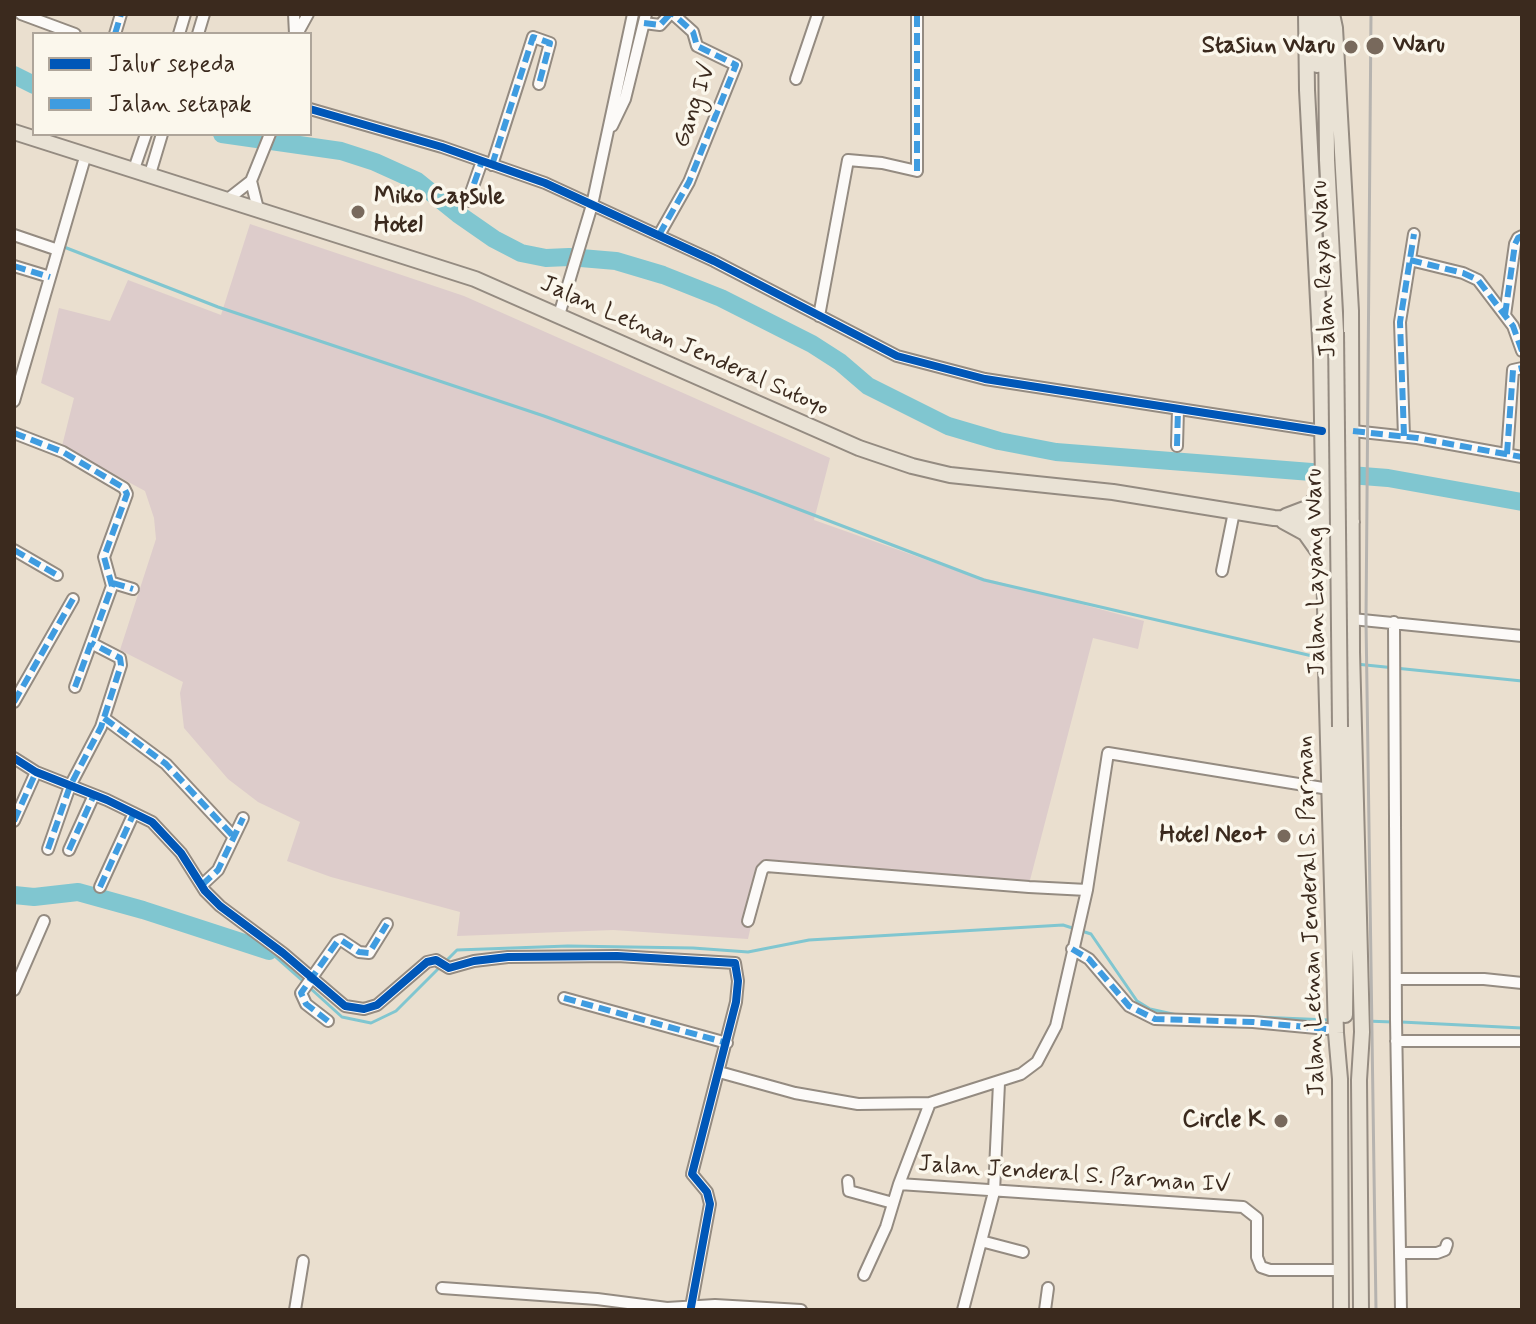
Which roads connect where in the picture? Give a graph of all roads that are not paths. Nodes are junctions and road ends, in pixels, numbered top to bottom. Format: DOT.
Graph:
graph roads {
  1 [pos="21,14"];
  2 [pos="187,14"];
  3 [pos="308,14"];
  4 [pos="633,14"];
  5 [pos="672,14"];
  6 [pos="818,14"];
  7 [pos="917,14"];
  8 [pos="1306,14"];
  9 [pos="1314,14"];
  10 [pos="1329,14"];
  11 [pos="203,16"];
  12 [pos="645,19"];
  13 [pos="70,32"];
  14 [pos="297,32"];
  15 [pos="796,79"];
  16 [pos="539,84"];
  17 [pos="312,110"];
  18 [pos="14,132"];
  19 [pos="145,136"];
  20 [pos="161,136"];
  21 [pos="269,136"];
  22 [pos="604,143"];
  23 [pos="86,154"];
  24 [pos="1327,160"];
  25 [pos="487,163"];
  26 [pos="134,169"];
  27 [pos="150,174"];
  28 [pos="251,181"];
  29 [pos="228,199"];
  30 [pos="468,201"];
  31 [pos="592,205"];
  32 [pos="258,209"];
  33 [pos="1414,234"];
  34 [pos="14,235"];
  35 [pos="659,235"];
  36 [pos="1522,236"];
  37 [pos="58,248"];
  38 [pos="1410,260"];
  39 [pos="14,266"];
  40 [pos="50,277"];
  41 [pos="559,315"];
  42 [pos="1505,315"];
  43 [pos="819,316"];
  44 [pos="1522,351"];
  45 [pos="14,353"];
  46 [pos="27,355"];
  47 [pos="1522,368"];
  48 [pos="14,401"];
  49 [pos="1178,409"];
  50 [pos="1322,431"];
  51 [pos="1353,431"];
  52 [pos="14,433"];
  53 [pos="1404,436"];
  54 [pos="1177,446"];
  55 [pos="1507,454"];
  56 [pos="1522,457"];
  57 [pos="1323,493"];
  58 [pos="1352,496"];
  59 [pos="1234,512"];
  60 [pos="1274,518"];
  61 [pos="1323,521"];
  62 [pos="1352,522"];
  63 [pos="14,550"];
  64 [pos="1324,561"];
  65 [pos="1222,571"];
  66 [pos="57,575"];
  67 [pos="113,583"];
  68 [pos="133,589"];
  69 [pos="73,599"];
  70 [pos="1352,619"];
  71 [pos="1394,622"];
  72 [pos="1522,636"];
  73 [pos="91,643"];
  74 [pos="75,687"];
  75 [pos="14,702"];
  76 [pos="104,718"];
  77 [pos="14,758"];
  78 [pos="36,772"];
  79 [pos="70,786"];
  80 [pos="1329,789"];
  81 [pos="94,795"];
  82 [pos="134,813"];
  83 [pos="243,818"];
  84 [pos="14,821"];
  85 [pos="233,836"];
  86 [pos="48,849"];
  87 [pos="69,850"];
  88 [pos="100,887"];
  89 [pos="204,888"];
  90 [pos="1087,890"];
  91 [pos="44,921"];
  92 [pos="748,921"];
  93 [pos="387,924"];
  94 [pos="1074,944"];
  95 [pos="14,957"];
  96 [pos="26,961"];
  97 [pos="1397,979"];
  98 [pos="309,983"];
  99 [pos="1522,983"];
  100 [pos="14,990"];
  101 [pos="564,998"];
  102 [pos="328,1021"];
  103 [pos="1347,1025"];
  104 [pos="1396,1037"];
  105 [pos="1522,1041"];
  106 [pos="727,1043"];
  107 [pos="719,1072"];
  108 [pos="1340,1079"];
  109 [pos="999,1083"];
  110 [pos="930,1103"];
  111 [pos="848,1181"];
  112 [pos="899,1184"];
  113 [pos="994,1192"];
  114 [pos="893,1203"];
  115 [pos="981,1241"];
  116 [pos="1447,1244"];
  117 [pos="1023,1252"];
  118 [pos="1401,1253"];
  119 [pos="303,1261"];
  120 [pos="1340,1270"];
  121 [pos="864,1275"];
  122 [pos="442,1288"];
  123 [pos="1048,1288"];
  124 [pos="691,1307"];
  125 [pos="667,1309"];
  126 [pos="295,1310"];
  127 [pos="801,1310"];
  128 [pos="963,1310"];
  129 [pos="1045,1310"];
  130 [pos="1341,1310"];
  131 [pos="1361,1310"];
  132 [pos="1401,1310"];
  1 -- 13 [label="street"];
  2 -- 11 [label="street"];
  3 -- 14 [label="street"];
  4 -- 22 [label="street"];
  5 -- 12 [label="street"];
  5 -- 35 [label="street, Gang IV"];
  6 -- 15 [label="street"];
  7 -- 43 [label="street"];
  8 -- 50 [label="highway, Jalan Raya Waru"];
  9 -- 24 [label="highway, Jalan Layang Waru"];
  10 -- 24 [label="highway, Jalan Layang Waru"];
  10 -- 51 [label="highway, Jalan Raya Waru"];
  12 -- 22 [label="street"];
  16 -- 25 [label="street"];
  17 -- 25 [label="street"];
  18 -- 23 [label="highway, Jalan Letnan Jenderal Sutoyo"];
  19 -- 26 [label="street"];
  20 -- 27 [label="street"];
  21 -- 28 [label="street"];
  22 -- 31 [label="street"];
  23 -- 26 [label="highway, Jalan Letnan Jenderal Sutoyo"];
  23 -- 37 [label="street"];
  24 -- 103 [label="highway, Jalan Layang Waru, bridge"];
  25 -- 30 [label="street"];
  25 -- 31 [label="street"];
  26 -- 27 [label="highway, Jalan Letnan Jenderal Sutoyo"];
  27 -- 29 [label="highway, Jalan Letnan Jenderal Sutoyo"];
  28 -- 29 [label="street"];
  28 -- 32 [label="street"];
  29 -- 32 [label="highway, Jalan Letnan Jenderal Sutoyo"];
  31 -- 35 [label="street"];
  31 -- 41 [label="street"];
  32 -- 41 [label="highway, Jalan Letnan Jenderal Sutoyo"];
  33 -- 38 [label="street"];
  34 -- 37 [label="street"];
  35 -- 43 [label="street"];
  36 -- 42 [label="street"];
  37 -- 40 [label="street"];
  38 -- 42 [label="street"];
  38 -- 53 [label="street"];
  39 -- 40 [label="street"];
  40 -- 46 [label="street"];
  41 -- 59 [label="highway, Jalan Letnan Jenderal Sutoyo"];
  42 -- 44 [label="street"];
  43 -- 49 [label="street"];
  45 -- 46 [label="street"];
  46 -- 48 [label="street"];
  47 -- 55 [label="street"];
  49 -- 50 [label="street"];
  49 -- 54 [label="street"];
  50 -- 57 [label="highway, Jalan Raya Waru"];
  51 -- 53 [label="street"];
  51 -- 58 [label="highway, Jalan Raya Waru"];
  52 -- 67 [label="street"];
  53 -- 55 [label="street"];
  55 -- 56 [label="street"];
  57 -- 58 [label="highway"];
  57 -- 60 [label="highway"];
  57 -- 61 [label="highway, Jalan Raya Waru"];
  58 -- 62 [label="highway, Jalan Raya Waru"];
  59 -- 60 [label="highway, Jalan Letnan Jenderal Sutoyo"];
  59 -- 65 [label="street"];
  60 -- 61 [label="highway, Jalan Letnan Jenderal Sutoyo"];
  60 -- 64 [label="highway"];
  61 -- 62 [label="highway, Jalan Letnan Jenderal Sutoyo"];
  61 -- 64 [label="highway, Jalan Letnan Jenderal S. Parman"];
  62 -- 70 [label="highway, Jalan Letnan Jenderal S. Parman"];
  63 -- 66 [label="street"];
  64 -- 80 [label="highway, Jalan Letnan Jenderal S. Parman"];
  67 -- 68 [label="street"];
  67 -- 73 [label="street"];
  69 -- 75 [label="street"];
  70 -- 71 [label="street"];
  70 -- 103 [label="highway, Jalan Letnan Jenderal S. Parman"];
  71 -- 72 [label="street"];
  71 -- 97 [label="street"];
  73 -- 74 [label="street"];
  73 -- 76 [label="street"];
  76 -- 79 [label="street"];
  76 -- 85 [label="street"];
  77 -- 78 [label="street"];
  78 -- 79 [label="street"];
  78 -- 84 [label="street"];
  79 -- 81 [label="street"];
  79 -- 86 [label="street"];
  80 -- 90 [label="street"];
  80 -- 103 [label="highway, Jalan Letnan Jenderal S. Parman"];
  81 -- 82 [label="street"];
  81 -- 87 [label="street"];
  82 -- 88 [label="street"];
  82 -- 89 [label="street"];
  83 -- 85 [label="street"];
  85 -- 89 [label="street"];
  89 -- 98 [label="street"];
  90 -- 92 [label="street"];
  90 -- 94 [label="street"];
  91 -- 96 [label="street"];
  93 -- 98 [label="street"];
  94 -- 103 [label="street"];
  94 -- 109 [label="street"];
  95 -- 96 [label="street"];
  96 -- 100 [label="street"];
  97 -- 99 [label="street"];
  97 -- 104 [label="street"];
  98 -- 102 [label="street"];
  98 -- 106 [label="street"];
  101 -- 106 [label="street"];
  103 -- 108 [label="highway, Jalan Layang Waru"];
  103 -- 131 [label="highway, Jalan Letnan Jenderal S. Parman"];
  104 -- 105 [label="street"];
  104 -- 118 [label="street"];
  106 -- 107 [label="street"];
  107 -- 110 [label="street"];
  107 -- 124 [label="street"];
  108 -- 120 [label="highway, Jalan Letnan Jenderal S. Parman"];
  109 -- 110 [label="street"];
  109 -- 113 [label="street"];
  110 -- 112 [label="street"];
  111 -- 114 [label="street"];
  112 -- 113 [label="street, Jalan Jenderal S. Parman IV"];
  112 -- 114 [label="street, Jalan Jenderal S. Parman IV"];
  113 -- 115 [label="street"];
  113 -- 120 [label="street, Jalan Jenderal S. Parman IV"];
  114 -- 121 [label="street, Jalan Jenderal S. Parman IV"];
  115 -- 117 [label="street"];
  115 -- 128 [label="street"];
  116 -- 118 [label="street"];
  118 -- 132 [label="street"];
  119 -- 126 [label="street"];
  120 -- 130 [label="highway, Jalan Letnan Jenderal S. Parman"];
  122 -- 125 [label="street"];
  123 -- 129 [label="street"];
  124 -- 125 [label="street"];
  124 -- 127 [label="street"];
}
